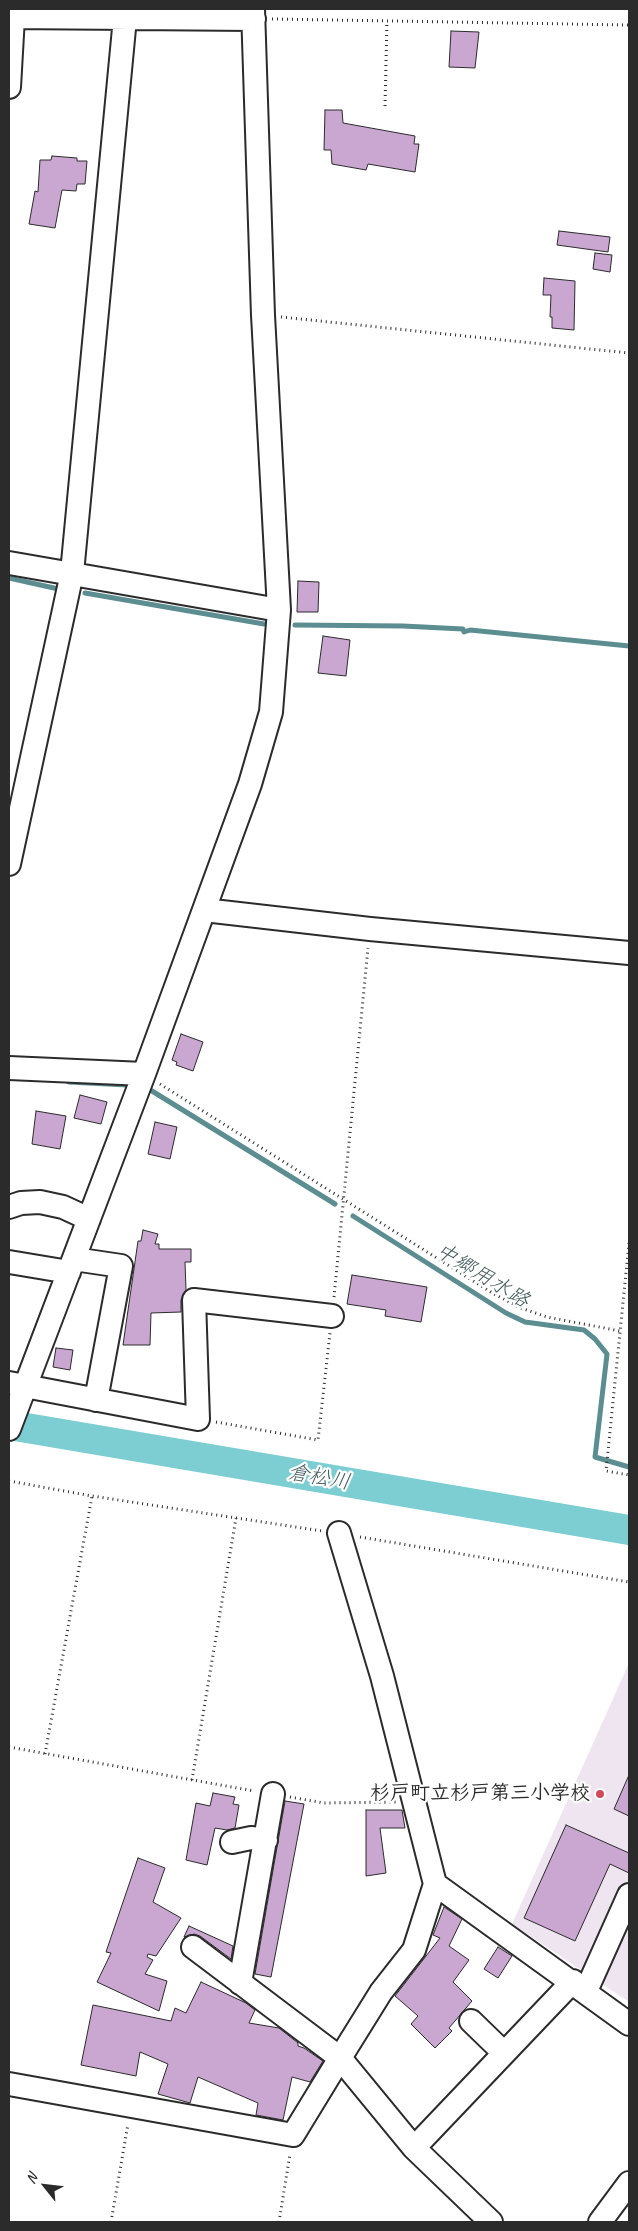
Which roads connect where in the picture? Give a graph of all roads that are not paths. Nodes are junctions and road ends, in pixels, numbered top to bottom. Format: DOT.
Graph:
graph roads {
  1 [pos="253,14"];
  2 [pos="11,17"];
  3 [pos="125,18"];
  4 [pos="9,86"];
  5 [pos="9,563"];
  6 [pos="72,574"];
  7 [pos="279,610"];
  8 [pos="9,864"];
  9 [pos="204,910"];
  10 [pos="629,953"];
  11 [pos="9,1068"];
  12 [pos="144,1074"];
  13 [pos="9,1207"];
  14 [pos="89,1220"];
  15 [pos="9,1262"];
  16 [pos="72,1266"];
  17 [pos="332,1316"];
  18 [pos="19,1386"];
  19 [pos="96,1400"];
  20 [pos="9,1429"];
  21 [pos="339,1533"];
  22 [pos="273,1794"];
  23 [pos="266,1840"];
  24 [pos="232,1842"];
  25 [pos="435,1884"];
  26 [pos="629,1895"];
  27 [pos="193,1947"];
  28 [pos="240,1983"];
  29 [pos="579,1986"];
  30 [pos="471,2021"];
  31 [pos="629,2024"];
  32 [pos="504,2053"];
  33 [pos="340,2058"];
  34 [pos="9,2084"];
  35 [pos="414,2148"];
  36 [pos="629,2183"];
  37 [pos="491,2222"];
  38 [pos="600,2222"];
  1 -- 3 [label="street"];
  1 -- 7 [label="street"];
  2 -- 3 [label="street"];
  2 -- 4 [label="street"];
  3 -- 6 [label="street"];
  5 -- 6 [label="street"];
  6 -- 7 [label="street"];
  6 -- 8 [label="street"];
  7 -- 9 [label="street"];
  9 -- 10 [label="street"];
  9 -- 12 [label="street"];
  11 -- 12 [label="street"];
  12 -- 14 [label="street"];
  13 -- 14 [label="street"];
  14 -- 16 [label="street"];
  15 -- 16 [label="street"];
  16 -- 18 [label="street"];
  16 -- 19 [label="street"];
  17 -- 19 [label="street"];
  18 -- 19 [label="street"];
  18 -- 20 [label="street"];
  21 -- 25 [label="street"];
  22 -- 23 [label="street"];
  23 -- 24 [label="street"];
  23 -- 28 [label="street"];
  25 -- 29 [label="street"];
  25 -- 33 [label="street"];
  26 -- 29 [label="street"];
  27 -- 28 [label="street"];
  28 -- 33 [label="street"];
  29 -- 31 [label="street"];
  29 -- 32 [label="street"];
  30 -- 32 [label="street"];
  32 -- 35 [label="street"];
  33 -- 34 [label="street"];
  33 -- 35 [label="street"];
  35 -- 37 [label="street"];
  36 -- 38 [label="street"];
}
